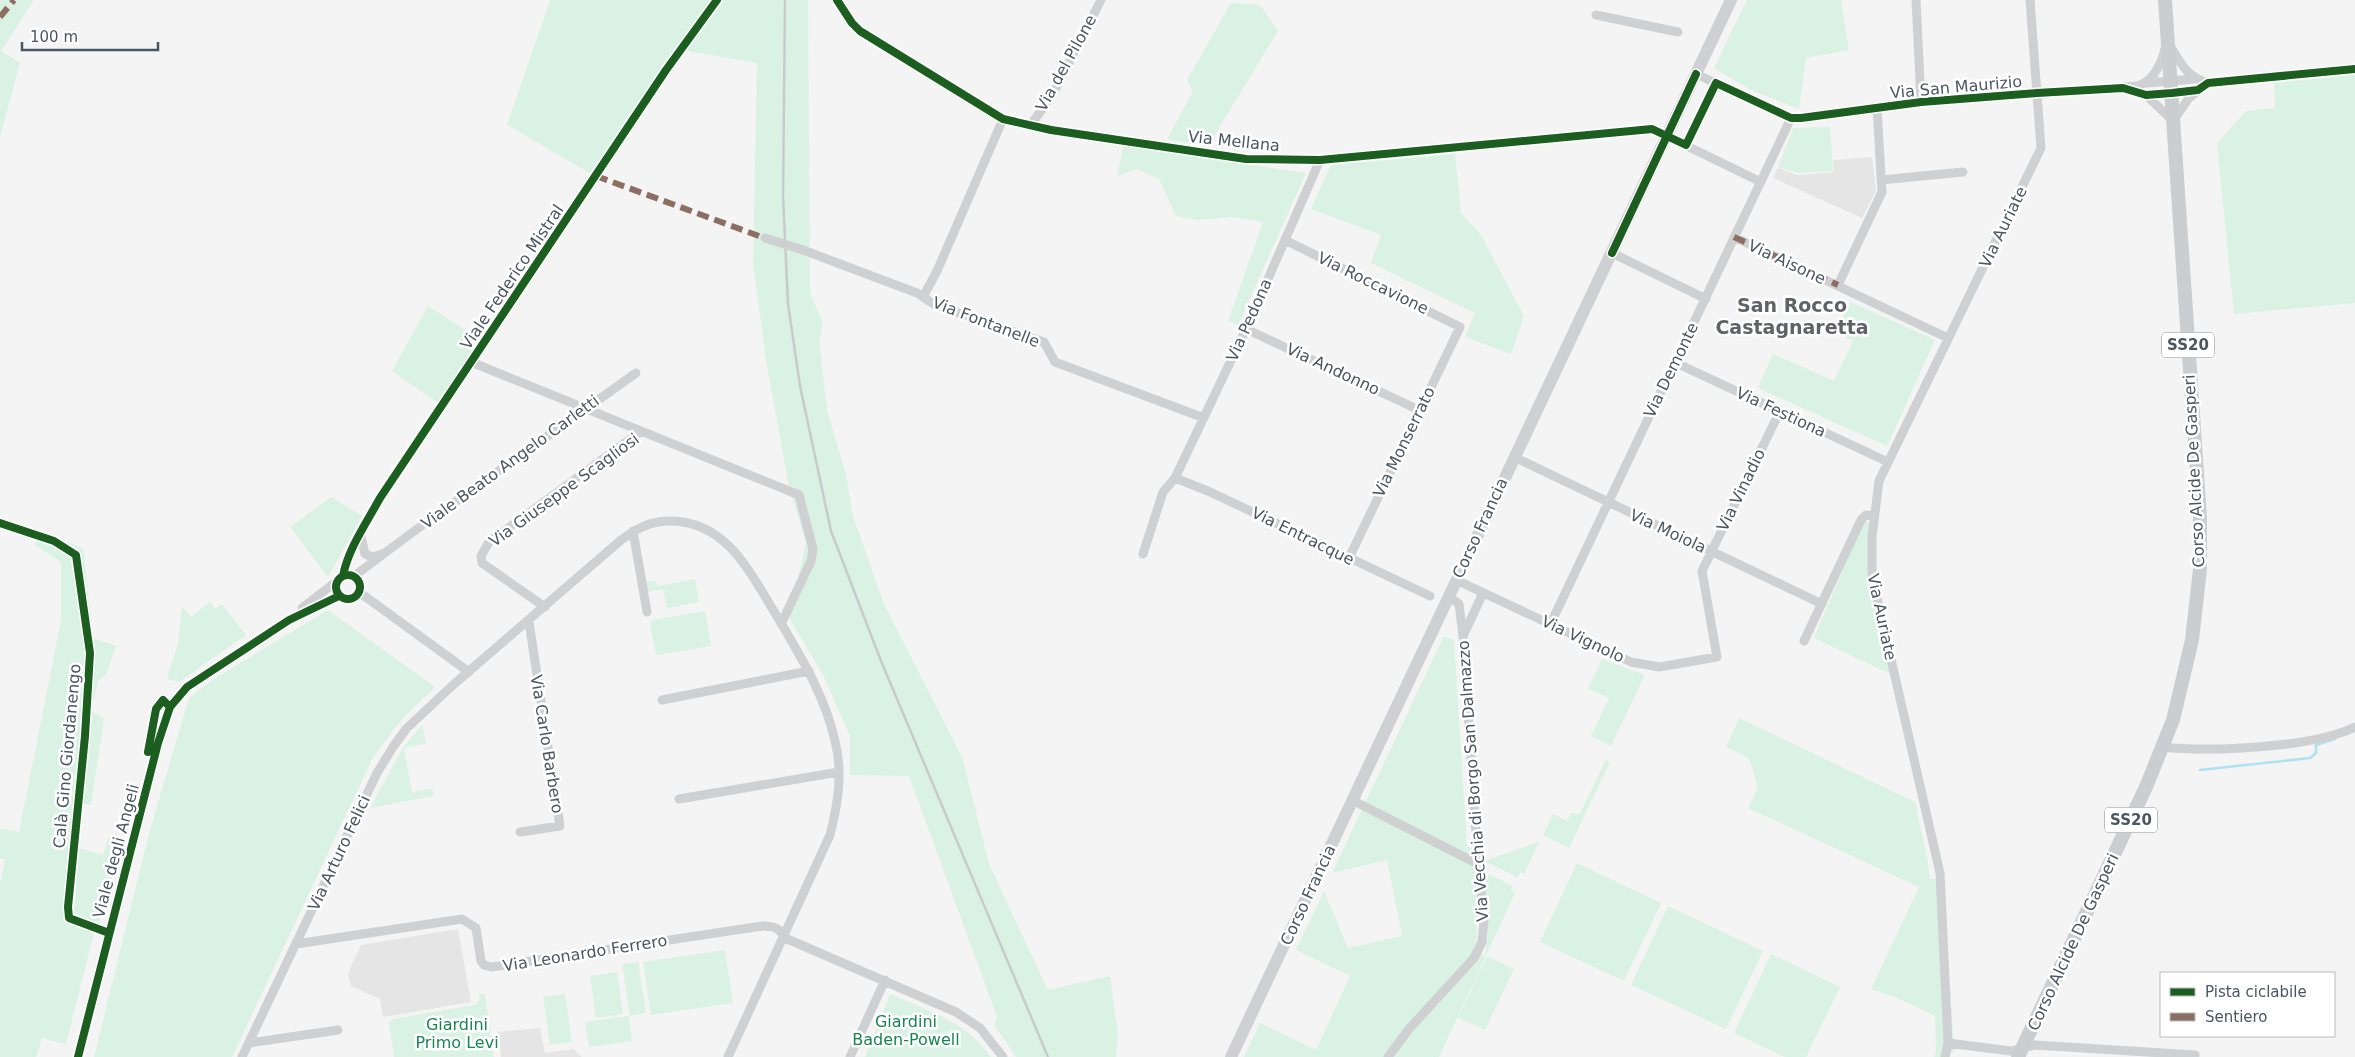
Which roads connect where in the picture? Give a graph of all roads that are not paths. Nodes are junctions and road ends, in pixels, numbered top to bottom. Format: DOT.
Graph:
graph roads {
  1 [pos="716,0"];
  2 [pos="837,0"];
  3 [pos="1101,0"];
  4 [pos="1731,0"];
  5 [pos="1916,0"];
  6 [pos="2030,0"];
  7 [pos="2165,0"];
  8 [pos="1596,15"];
  9 [pos="1678,32"];
  10 [pos="2168,42"];
  11 [pos="2355,68"];
  12 [pos="1696,74"];
  13 [pos="2194,79"];
  14 [pos="1716,83"];
  15 [pos="2146,83"];
  16 [pos="2208,83"];
  17 [pos="2171,87"];
  18 [pos="2123,88"];
  19 [pos="2198,90"];
  20 [pos="2037,93"];
  21 [pos="2146,95"];
  22 [pos="1921,102"];
  23 [pos="1877,108"];
  24 [pos="1791,118"];
  25 [pos="1003,119"];
  26 [pos="2173,121"];
  27 [pos="1030,126"];
  28 [pos="1668,136"];
  29 [pos="1686,145"];
  30 [pos="1320,160"];
  31 [pos="1963,172"];
  32 [pos="1881,180"];
  33 [pos="1761,182"];
  34 [pos="762,237"];
  35 [pos="1734,237"];
  36 [pos="1285,240"];
  37 [pos="1612,253"];
  38 [pos="1838,285"];
  39 [pos="923,297"];
  40 [pos="1706,298"];
  41 [pos="1460,327"];
  42 [pos="1246,329"];
  43 [pos="1948,338"];
  44 [pos="471,362"];
  45 [pos="1674,362"];
  46 [pos="636,373"];
  47 [pos="585,409"];
  48 [pos="1419,410"];
  49 [pos="1780,411"];
  50 [pos="1204,418"];
  51 [pos="640,432"];
  52 [pos="1514,458"];
  53 [pos="1888,462"];
  54 [pos="1175,478"];
  55 [pos="1607,502"];
  56 [pos="1874,516"];
  57 [pos="633,530"];
  58 [pos="360,535"];
  59 [pos="1712,551"];
  60 [pos="385,553"];
  61 [pos="1143,554"];
  62 [pos="76,555"];
  63 [pos="1349,558"];
  64 [pos="354,576"];
  65 [pos="340,578"];
  66 [pos="1456,580"];
  67 [pos="359,592"];
  68 [pos="1483,593"];
  69 [pos="339,596"];
  70 [pos="1430,596"];
  71 [pos="1448,596"];
  72 [pos="1822,604"];
  73 [pos="545,607"];
  74 [pos="648,612"];
  75 [pos="289,620"];
  76 [pos="529,622"];
  77 [pos="1551,623"];
  78 [pos="781,624"];
  79 [pos="1463,636"];
  80 [pos="1804,641"];
  81 [pos="1717,657"];
  82 [pos="809,671"];
  83 [pos="469,672"];
  84 [pos="187,687"];
  85 [pos="662,700"];
  86 [pos="2355,727"];
  87 [pos="2162,747"];
  88 [pos="839,772"];
  89 [pos="679,799"];
  90 [pos="1352,800"];
  91 [pos="520,832"];
  92 [pos="1478,864"];
  93 [pos="108,933"];
  94 [pos="785,938"];
  95 [pos="296,944"];
  96 [pos="885,980"];
  97 [pos="338,1030"];
  98 [pos="249,1043"];
  99 [pos="1948,1043"];
  100 [pos="2020,1053"];
  101 [pos="78,1057"];
  102 [pos="242,1057"];
  103 [pos="728,1057"];
  104 [pos="850,1057"];
  105 [pos="1003,1057"];
  106 [pos="1231,1057"];
  107 [pos="1388,1057"];
  108 [pos="1944,1057"];
  109 [pos="2195,1057"];
  1 -- 44 [label="street, Viale Federico Mistral"];
  2 -- 25 [label="street, Via Mellana"];
  3 -- 27 [label="street, Via del Pilone"];
  4 -- 12 [label="main road, Corso Francia"];
  5 -- 22 [label="street"];
  6 -- 20 [label="street, Via Auriate"];
  7 -- 10 [label="main road, Corso Alcide De Gasperi / SS20"];
  8 -- 9 [label="street"];
  10 -- 13 [label="street"];
  10 -- 15 [label="street"];
  10 -- 17 [label="main road, Corso Alcide De Gasperi / SS20"];
  11 -- 16 [label="street"];
  12 -- 14 [label="street"];
  12 -- 28 [label="main road, Corso Francia"];
  13 -- 16 [label="street"];
  13 -- 17 [label="street"];
  14 -- 24 [label="street"];
  14 -- 29 [label="street"];
  15 -- 17 [label="street"];
  15 -- 18 [label="street"];
  16 -- 19 [label="street"];
  17 -- 19 [label="street"];
  17 -- 21 [label="street"];
  17 -- 26 [label="main road, Corso Alcide De Gasperi / SS20"];
  18 -- 20 [label="street, Via San Maurizio"];
  18 -- 21 [label="street"];
  19 -- 26 [label="street"];
  20 -- 22 [label="street, Via San Maurizio"];
  20 -- 43 [label="street, Via Auriate"];
  21 -- 26 [label="street"];
  22 -- 23 [label="street, Via San Maurizio"];
  23 -- 24 [label="street, Via San Maurizio"];
  23 -- 32 [label="street"];
  24 -- 33 [label="street, Via Demonte"];
  25 -- 27 [label="street, Via Mellana"];
  25 -- 39 [label="street"];
  26 -- 87 [label="main road, Corso Alcide De Gasperi / SS20"];
  27 -- 30 [label="street, Via Mellana"];
  28 -- 29 [label="street, Via Mellana"];
  28 -- 30 [label="street, Via Mellana"];
  28 -- 37 [label="main road, Corso Francia"];
  29 -- 33 [label="street, Via Mellana"];
  30 -- 36 [label="street, Via Pedona"];
  31 -- 32 [label="street"];
  32 -- 38 [label="street"];
  33 -- 35 [label="street, Via Demonte"];
  34 -- 39 [label="street, Via Fontanelle, bridge"];
  35 -- 38 [label="street, Via Aisone"];
  35 -- 40 [label="street, Via Demonte"];
  36 -- 41 [label="street, Via Roccavione"];
  36 -- 42 [label="street, Via Pedona"];
  37 -- 40 [label="street"];
  37 -- 52 [label="main road, Corso Francia"];
  38 -- 43 [label="street, Via Aisone"];
  39 -- 50 [label="street, Via Fontanelle"];
  40 -- 45 [label="street, Via Demonte"];
  41 -- 48 [label="street, Via Monserrato"];
  42 -- 48 [label="street, Via Andonno"];
  42 -- 50 [label="street, Via Pedona"];
  43 -- 53 [label="street, Via Auriate"];
  44 -- 47 [label="street"];
  44 -- 58 [label="street, Viale Federico Mistral"];
  45 -- 49 [label="street, Via Festiona"];
  45 -- 55 [label="street, Via Demonte"];
  46 -- 47 [label="street, Viale Beato Angelo Carletti"];
  47 -- 51 [label="street"];
  47 -- 60 [label="street, Viale Beato Angelo Carletti"];
  48 -- 63 [label="street, Via Monserrato"];
  49 -- 53 [label="street, Via Festiona"];
  49 -- 59 [label="street, Via Vinadio"];
  50 -- 54 [label="street, Via Pedona"];
  51 -- 73 [label="street, Via Giuseppe Scagliosi"];
  51 -- 78 [label="street, Via Giuseppe Scagliosi"];
  52 -- 55 [label="street, Via Moiola"];
  52 -- 66 [label="main road, Corso Francia"];
  53 -- 56 [label="street, Via Auriate"];
  54 -- 61 [label="street, Via Pedona"];
  54 -- 63 [label="street, Via Entracque"];
  55 -- 59 [label="street, Via Moiola"];
  55 -- 77 [label="street, Via Demonte"];
  56 -- 72 [label="street"];
  56 -- 99 [label="street, Via Auriate"];
  57 -- 73 [label="street"];
  57 -- 74 [label="street"];
  57 -- 78 [label="street"];
  58 -- 60 [label="street"];
  58 -- 65 [label="street, Viale Federico Mistral"];
  59 -- 72 [label="street, Via Moiola"];
  59 -- 81 [label="street, Via Vinadio"];
  60 -- 64 [label="street, Viale Beato Angelo Carletti"];
  62 -- 93 [label="street, Calà Gino Giordanengo"];
  63 -- 70 [label="street, Via Entracque"];
  64 -- 65 [label="street"];
  64 -- 67 [label="street"];
  65 -- 69 [label="street"];
  65 -- 75 [label="street, Viale Federico Mistral"];
  66 -- 68 [label="street, Via Vignolo"];
  66 -- 71 [label="main road, Corso Francia"];
  67 -- 69 [label="street"];
  67 -- 83 [label="street"];
  68 -- 77 [label="street, Via Vignolo"];
  68 -- 79 [label="street"];
  69 -- 75 [label="street, Viale Federico Mistral"];
  71 -- 79 [label="street, Via Vecchia di Borgo San Dalmazzo"];
  71 -- 90 [label="main road, Corso Francia"];
  72 -- 80 [label="street"];
  73 -- 76 [label="street"];
  75 -- 84 [label="street, Viale Federico Mistral"];
  76 -- 83 [label="street"];
  76 -- 91 [label="street, Via Carlo Barbero"];
  77 -- 81 [label="street, Via Vignolo"];
  78 -- 82 [label="street"];
  79 -- 92 [label="street, Via Vecchia di Borgo San Dalmazzo"];
  82 -- 85 [label="street"];
  82 -- 88 [label="street"];
  83 -- 95 [label="street, Via Arturo Felici"];
  84 -- 93 [label="street, Viale degli Angeli"];
  86 -- 87 [label="street"];
  87 -- 100 [label="main road, Corso Alcide De Gasperi / SS20"];
  88 -- 89 [label="street"];
  88 -- 94 [label="street"];
  90 -- 92 [label="street"];
  90 -- 106 [label="main road, Corso Francia"];
  92 -- 107 [label="street, Via Vecchia di Borgo San Dalmazzo"];
  93 -- 101 [label="street, Viale degli Angeli"];
  94 -- 95 [label="street, Via Leonardo Ferrero"];
  94 -- 96 [label="street"];
  94 -- 103 [label="street"];
  95 -- 98 [label="street, Via Arturo Felici"];
  96 -- 104 [label="street"];
  96 -- 105 [label="street"];
  97 -- 98 [label="street"];
  98 -- 102 [label="street, Via Arturo Felici"];
  99 -- 100 [label="street"];
  99 -- 108 [label="street, Via Auriate"];
  100 -- 109 [label="street"];
}
